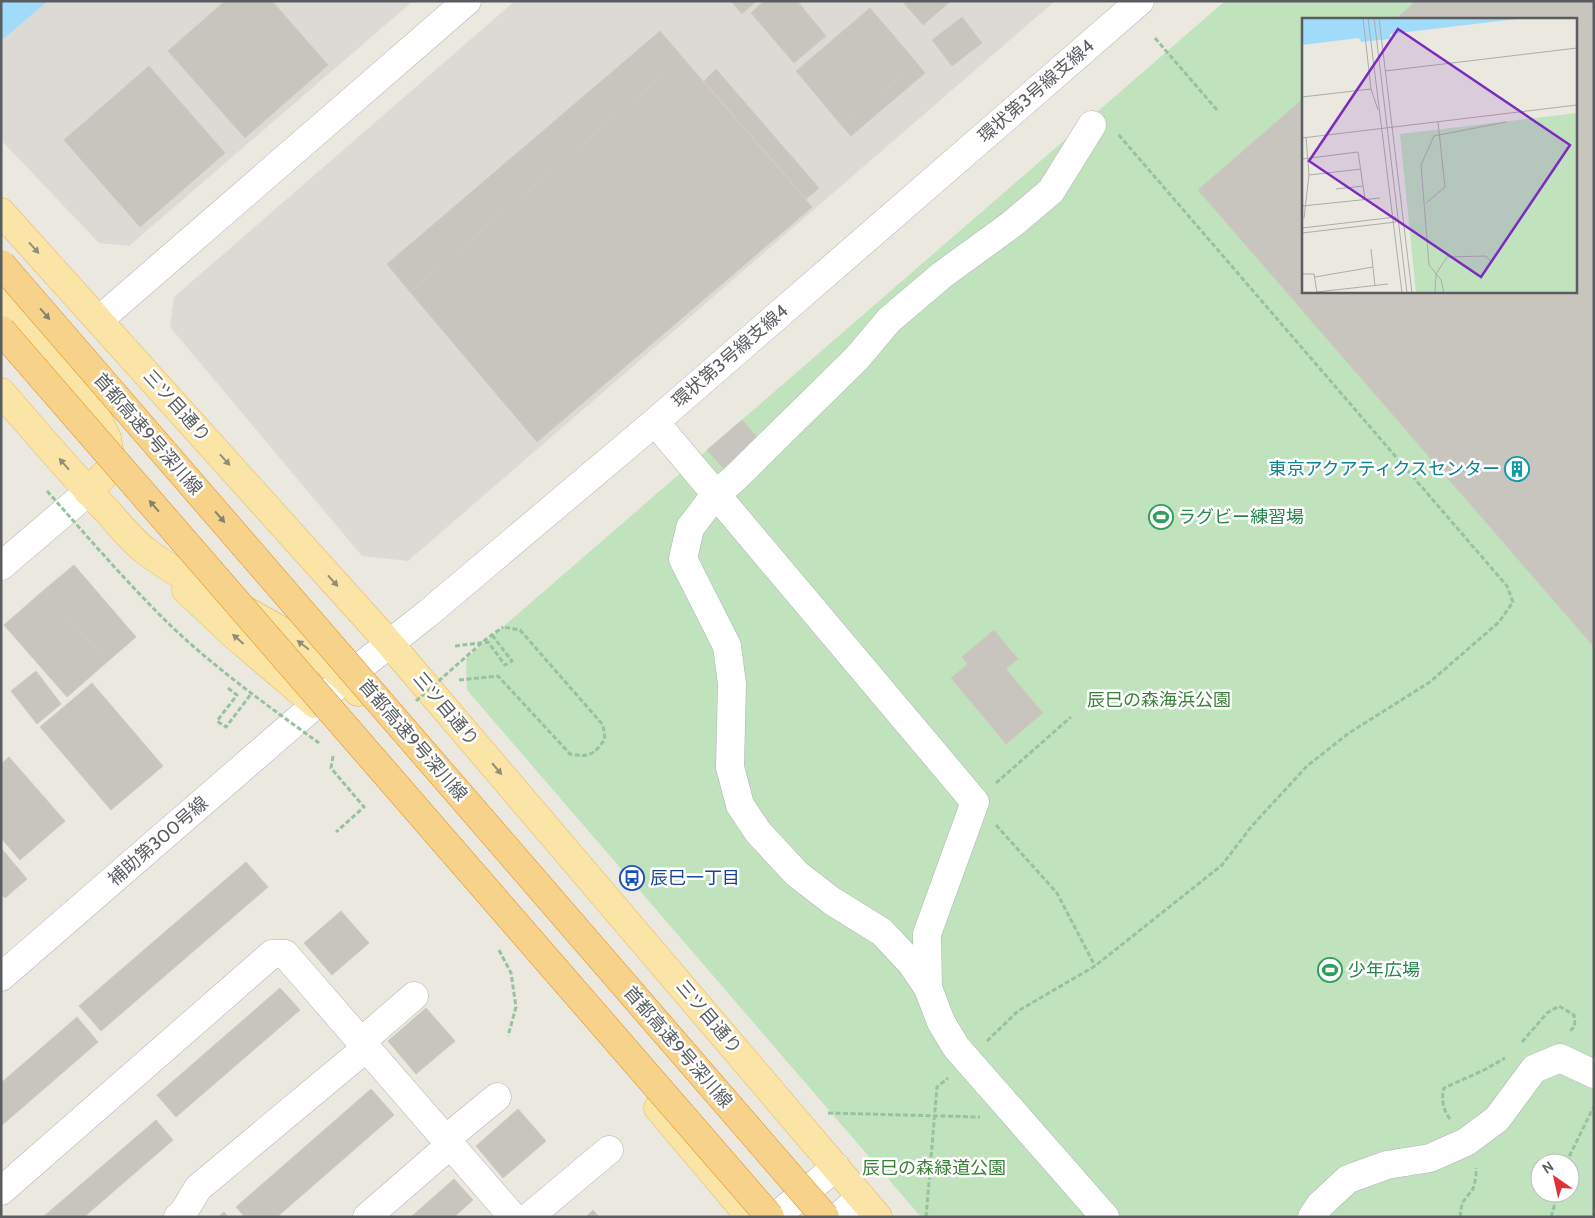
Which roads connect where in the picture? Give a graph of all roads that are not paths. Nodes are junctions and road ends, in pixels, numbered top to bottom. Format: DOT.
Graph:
graph roads {
  1 [pos="467,1"];
  2 [pos="1140,1"];
  3 [pos="1092,125"];
  4 [pos="1,212"];
  5 [pos="1,264"];
  6 [pos="1,300"];
  7 [pos="99,320"];
  8 [pos="1,330"];
  9 [pos="1,392"];
  10 [pos="654,422"];
  11 [pos="88,492"];
  12 [pos="715,495"];
  13 [pos="145,551"];
  14 [pos="1,566"];
  15 [pos="390,644"];
  16 [pos="346,678"];
  17 [pos="315,705"];
  18 [pos="1,976"];
  19 [pos="928,988"];
  20 [pos="414,996"];
  21 [pos="364,1045"];
  22 [pos="1594,1074"];
  23 [pos="497,1096"];
  24 [pos="448,1142"];
  25 [pos="609,1150"];
  26 [pos="836,1166"];
  27 [pos="1,1191"];
  28 [pos="869,1207"];
  29 [pos="804,1208"];
  30 [pos="178,1217"];
  31 [pos="367,1217"];
  32 [pos="513,1217"];
  33 [pos="529,1217"];
  34 [pos="750,1217"];
  35 [pos="770,1217"];
  36 [pos="775,1217"];
  37 [pos="826,1217"];
  38 [pos="838,1217"];
  39 [pos="1105,1217"];
  40 [pos="1312,1217"];
  1 -- 7 [label="street"];
  2 -- 10 [label="street, 環状第3号線支線4"];
  3 -- 12 [label="street"];
  4 -- 7 [label="main road, 三ツ目通り, one-way"];
  5 -- 37 [label="highway, 首都高速9号深川線, one-way, bridge"];
  6 -- 11 [label="main road"];
  7 -- 15 [label="main road, 三ツ目通り, one-way"];
  35 -- 8 [label="highway, one-way, bridge"];
  11 -- 9 [label="main road, one-way"];
  10 -- 12 [label="street"];
  10 -- 15 [label="street, 環状第3号線支線4"];
  11 -- 13 [label="main road"];
  11 -- 14 [label="street"];
  12 -- 19 [label="street"];
  12 -- 19 [label="street"];
  16 -- 13 [label="main road, one-way"];
  17 -- 13 [label="main road, one-way"];
  15 -- 16 [label="street, 環状第3号線支線4"];
  15 -- 26 [label="main road, 三ツ目通り, one-way"];
  16 -- 17 [label="street, 環状第3号線支線4"];
  16 -- 29 [label="main road"];
  17 -- 18 [label="street, 補助第300号線"];
  17 -- 34 [label="main road"];
  19 -- 39 [label="street"];
  20 -- 21 [label="street"];
  21 -- 24 [label="street"];
  21 -- 27 [label="street"];
  21 -- 30 [label="street"];
  22 -- 40 [label="street"];
  23 -- 24 [label="street"];
  24 -- 31 [label="street"];
  24 -- 32 [label="street"];
  25 -- 33 [label="street"];
  26 -- 28 [label="main road, 三ツ目通り"];
  26 -- 29 [label="street"];
  28 -- 38 [label="street"];
  29 -- 36 [label="street"];
}
